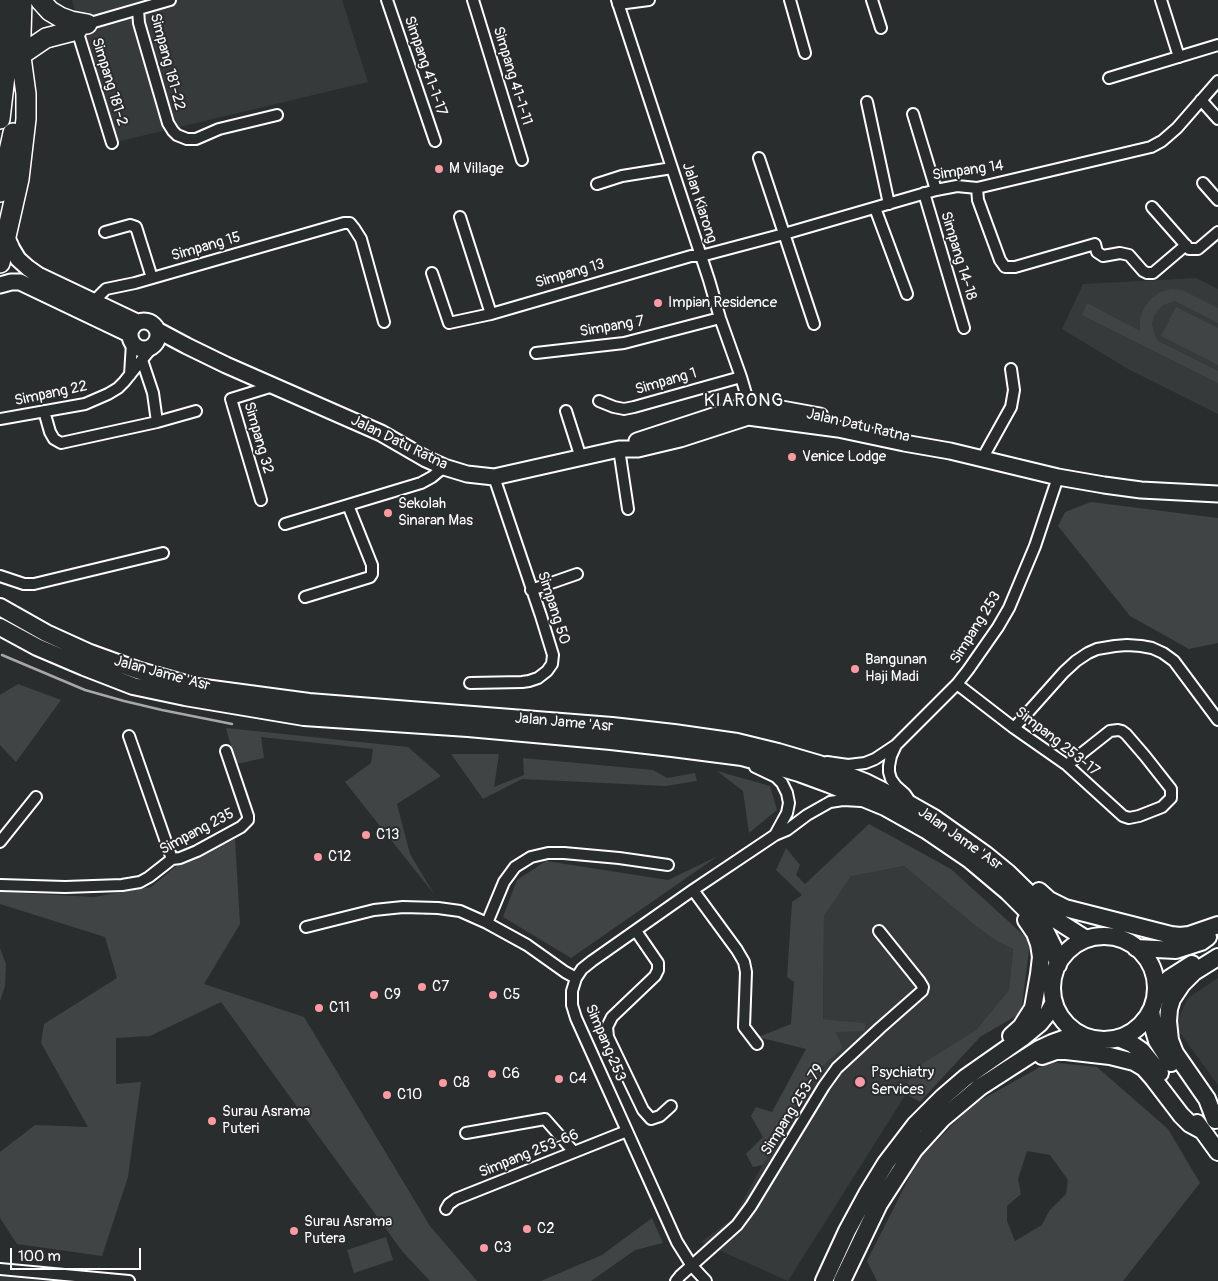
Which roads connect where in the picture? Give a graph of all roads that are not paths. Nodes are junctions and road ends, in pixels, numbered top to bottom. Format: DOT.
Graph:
graph roads {
  1 [pos="7,0"];
  2 [pos="22,0"];
  3 [pos="40,0"];
  4 [pos="170,0"];
  5 [pos="387,0"];
  6 [pos="473,0"];
  7 [pos="649,0"];
  8 [pos="790,0"];
  9 [pos="872,0"];
  10 [pos="1161,0"];
  11 [pos="618,2"];
  12 [pos="138,10"];
  13 [pos="82,27"];
  14 [pos="881,28"];
  15 [pos="1218,45"];
  16 [pos="805,53"];
  17 [pos="1179,57"];
  18 [pos="16,60"];
  19 [pos="1109,78"];
  20 [pos="1218,81"];
  21 [pos="0,90"];
  22 [pos="1201,100"];
  23 [pos="867,102"];
  24 [pos="913,114"];
  25 [pos="277,115"];
  26 [pos="0,119"];
  27 [pos="1218,119"];
  28 [pos="435,141"];
  29 [pos="112,143"];
  30 [pos="759,158"];
  31 [pos="522,160"];
  32 [pos="672,168"];
  33 [pos="1203,182"];
  34 [pos="597,184"];
  35 [pos="977,188"];
  36 [pos="936,190"];
  37 [pos="0,192"];
  38 [pos="924,193"];
  39 [pos="1218,200"];
  40 [pos="889,204"];
  41 [pos="1152,207"];
  42 [pos="875,208"];
  43 [pos="460,217"];
  44 [pos="105,232"];
  45 [pos="1218,232"];
  46 [pos="784,234"];
  47 [pos="6,236"];
  48 [pos="1186,245"];
  49 [pos="701,256"];
  50 [pos="0,263"];
  51 [pos="432,272"];
  52 [pos="152,278"];
  53 [pos="0,284"];
  54 [pos="907,294"];
  55 [pos="91,308"];
  56 [pos="491,314"];
  57 [pos="720,318"];
  58 [pos="384,322"];
  59 [pos="814,324"];
  60 [pos="964,328"];
  61 [pos="133,333"];
  62 [pos="155,339"];
  63 [pos="536,353"];
  64 [pos="142,360"];
  65 [pos="1011,369"];
  66 [pos="130,375"];
  67 [pos="741,377"];
  68 [pos="274,385"];
  69 [pos="599,400"];
  70 [pos="44,411"];
  71 [pos="196,411"];
  72 [pos="566,411"];
  73 [pos="748,411"];
  74 [pos="0,420"];
  75 [pos="157,422"];
  76 [pos="621,449"];
  77 [pos="581,458"];
  78 [pos="982,458"];
  79 [pos="444,467"];
  80 [pos="494,477"];
  81 [pos="1058,477"];
  82 [pos="1218,494"];
  83 [pos="261,500"];
  84 [pos="348,505"];
  85 [pos="628,510"];
  86 [pos="285,524"];
  87 [pos="163,553"];
  88 [pos="578,574"];
  89 [pos="0,576"];
  90 [pos="531,590"];
  91 [pos="305,597"];
  92 [pos="0,606"];
  93 [pos="0,627"];
  94 [pos="470,683"];
  95 [pos="957,684"];
  96 [pos="1218,720"];
  97 [pos="1014,728"];
  98 [pos="129,736"];
  99 [pos="896,745"];
  100 [pos="226,751"];
  101 [pos="742,757"];
  102 [pos="819,764"];
  103 [pos="1066,765"];
  104 [pos="36,797"];
  105 [pos="872,802"];
  106 [pos="911,805"];
  107 [pos="775,835"];
  108 [pos="0,842"];
  109 [pos="172,859"];
  110 [pos="668,866"];
  111 [pos="1008,873"];
  112 [pos="988,875"];
  113 [pos="0,885"];
  114 [pos="693,890"];
  115 [pos="487,923"];
  116 [pos="1218,925"];
  117 [pos="306,927"];
  118 [pos="636,930"];
  119 [pos="879,931"];
  120 [pos="1218,931"];
  121 [pos="1086,939"];
  122 [pos="1136,948"];
  123 [pos="1218,949"];
  124 [pos="1218,957"];
  125 [pos="1058,965"];
  126 [pos="576,978"];
  127 [pos="1054,1002"];
  128 [pos="1152,1006"];
  129 [pos="1088,1038"];
  130 [pos="1118,1038"];
  131 [pos="757,1044"];
  132 [pos="964,1078"];
  133 [pos="980,1087"];
  134 [pos="671,1106"];
  135 [pos="1212,1125"];
  136 [pos="627,1131"];
  137 [pos="466,1133"];
  138 [pos="574,1152"];
  139 [pos="1218,1152"];
  140 [pos="446,1209"];
  141 [pos="692,1266"];
  142 [pos="0,1269"];
  143 [pos="129,1281"];
  144 [pos="676,1281"];
  145 [pos="706,1281"];
  146 [pos="824,1281"];
  147 [pos="842,1281"];
  1 -- 18 [label="highway"];
  2 -- 18 [label="highway"];
  3 -- 13 [label="highway"];
  4 -- 12 [label="street"];
  5 -- 28 [label="street, Simpang 41-1-17"];
  6 -- 31 [label="street, Simpang 41-1-11"];
  7 -- 11 [label="street"];
  8 -- 16 [label="street"];
  9 -- 14 [label="street"];
  10 -- 17 [label="street"];
  11 -- 32 [label="street, Jalan Kiarong"];
  12 -- 13 [label="street"];
  12 -- 25 [label="street, Simpang 181-22"];
  13 -- 18 [label="highway"];
  13 -- 29 [label="street, Simpang 181-2"];
  15 -- 17 [label="street"];
  17 -- 19 [label="street"];
  18 -- 21 [label="highway"];
  18 -- 26 [label="highway"];
  18 -- 37 [label="highway"];
  18 -- 47 [label="highway"];
  20 -- 22 [label="street, Simpang 14"];
  22 -- 27 [label="street"];
  22 -- 35 [label="street, Simpang 14"];
  23 -- 40 [label="street"];
  24 -- 36 [label="street"];
  30 -- 46 [label="street"];
  32 -- 34 [label="street"];
  32 -- 49 [label="street, Jalan Kiarong"];
  33 -- 39 [label="street"];
  35 -- 36 [label="street, Simpang 14"];
  35 -- 48 [label="street"];
  36 -- 38 [label="street, Simpang 14"];
  38 -- 40 [label="street, Simpang 14"];
  38 -- 60 [label="street, Simpang 14-18"];
  40 -- 42 [label="street, Simpang 14"];
  41 -- 48 [label="street"];
  42 -- 46 [label="street, Simpang 14"];
  42 -- 54 [label="street"];
  43 -- 56 [label="street"];
  44 -- 52 [label="street"];
  45 -- 48 [label="street"];
  46 -- 49 [label="street, Simpang 14"];
  46 -- 59 [label="street"];
  47 -- 50 [label="highway"];
  47 -- 55 [label="main road"];
  49 -- 56 [label="street, Simpang 13"];
  49 -- 57 [label="street, Jalan Kiarong"];
  51 -- 56 [label="street, Simpang 13"];
  52 -- 55 [label="street, Simpang 15"];
  52 -- 58 [label="street, Simpang 15"];
  53 -- 55 [label="main road"];
  55 -- 61 [label="main road"];
  57 -- 63 [label="street, Simpang 7"];
  57 -- 67 [label="street, Jalan Kiarong"];
  61 -- 62 [label="main road"];
  61 -- 62 [label="main road"];
  61 -- 66 [label="street"];
  62 -- 64 [label="street, Simpang 22"];
  62 -- 68 [label="main road, Jalan Datu Ratna"];
  64 -- 66 [label="street, Simpang 22"];
  64 -- 75 [label="street"];
  65 -- 78 [label="street"];
  66 -- 70 [label="street, Simpang 22"];
  67 -- 69 [label="street, Simpang 1"];
  67 -- 73 [label="street, Jalan Kiarong"];
  68 -- 79 [label="main road, Jalan Datu Ratna"];
  68 -- 83 [label="street, Simpang 32"];
  70 -- 74 [label="street, Simpang 22"];
  70 -- 75 [label="street"];
  71 -- 75 [label="street"];
  72 -- 77 [label="street"];
  73 -- 76 [label="main road, Jalan Datu Ratna"];
  73 -- 78 [label="main road, Jalan Datu Ratna"];
  76 -- 77 [label="main road, Jalan Datu Ratna"];
  76 -- 85 [label="street"];
  77 -- 80 [label="main road, Jalan Datu Ratna"];
  78 -- 81 [label="main road, Jalan Datu Ratna"];
  79 -- 80 [label="main road, Jalan Datu Ratna"];
  79 -- 84 [label="street"];
  80 -- 90 [label="street, Simpang 50"];
  81 -- 82 [label="main road, Jalan Datu Ratna"];
  81 -- 95 [label="street, Simpang 253"];
  84 -- 86 [label="street"];
  84 -- 91 [label="street"];
  87 -- 89 [label="street"];
  88 -- 90 [label="street"];
  90 -- 94 [label="street, Simpang 50"];
  92 -- 102 [label="main road, Jalan Jame 'Asr"];
  93 -- 101 [label="main road, Jalan Jame 'Asr"];
  95 -- 97 [label="street, Simpang 253-17"];
  95 -- 99 [label="street, Simpang 253"];
  96 -- 97 [label="street"];
  97 -- 103 [label="street, Simpang 253-17"];
  98 -- 109 [label="street"];
  99 -- 102 [label="street, Simpang 253"];
  99 -- 106 [label="street, Simpang 253"];
  100 -- 109 [label="street, Simpang 235"];
  101 -- 105 [label="main road, Jalan Jame 'Asr"];
  101 -- 107 [label="street"];
  102 -- 106 [label="main road, Jalan Jame 'Asr"];
  103 -- 103 [label="street, Simpang 253-17"];
  104 -- 108 [label="street"];
  105 -- 107 [label="street"];
  105 -- 112 [label="main road, Jalan Jame 'Asr"];
  106 -- 111 [label="main road, Jalan Jame 'Asr"];
  107 -- 114 [label="street"];
  109 -- 113 [label="street, Simpang 235"];
  110 -- 115 [label="street"];
  111 -- 116 [label="main road"];
  111 -- 121 [label="main road, Jalan Jame 'Asr"];
  112 -- 125 [label="main road, Jalan Jame 'Asr"];
  112 -- 132 [label="main road"];
  114 -- 118 [label="street"];
  114 -- 131 [label="street"];
  115 -- 117 [label="street"];
  115 -- 126 [label="street"];
  118 -- 126 [label="street"];
  118 -- 134 [label="street"];
  119 -- 141 [label="street, Simpang 253-79"];
  120 -- 122 [label="main road"];
  121 -- 122 [label="main road"];
  121 -- 125 [label="main road"];
  122 -- 128 [label="main road"];
  123 -- 128 [label="main road"];
  124 -- 135 [label="main road"];
  125 -- 127 [label="main road"];
  126 -- 136 [label="street, Simpang 253"];
  127 -- 129 [label="main road"];
  127 -- 132 [label="main road"];
  128 -- 130 [label="main road"];
  128 -- 135 [label="main road"];
  129 -- 130 [label="main road"];
  129 -- 133 [label="main road"];
  130 -- 135 [label="main road"];
  132 -- 146 [label="main road"];
  133 -- 135 [label="main road"];
  133 -- 147 [label="main road"];
  135 -- 139 [label="main road"];
  136 -- 138 [label="street, Simpang 253-66"];
  136 -- 141 [label="street, Simpang 253"];
  137 -- 138 [label="street"];
  138 -- 140 [label="street, Simpang 253-66"];
  141 -- 144 [label="street"];
  141 -- 145 [label="street, Simpang 253"];
  142 -- 143 [label="street"];
}
